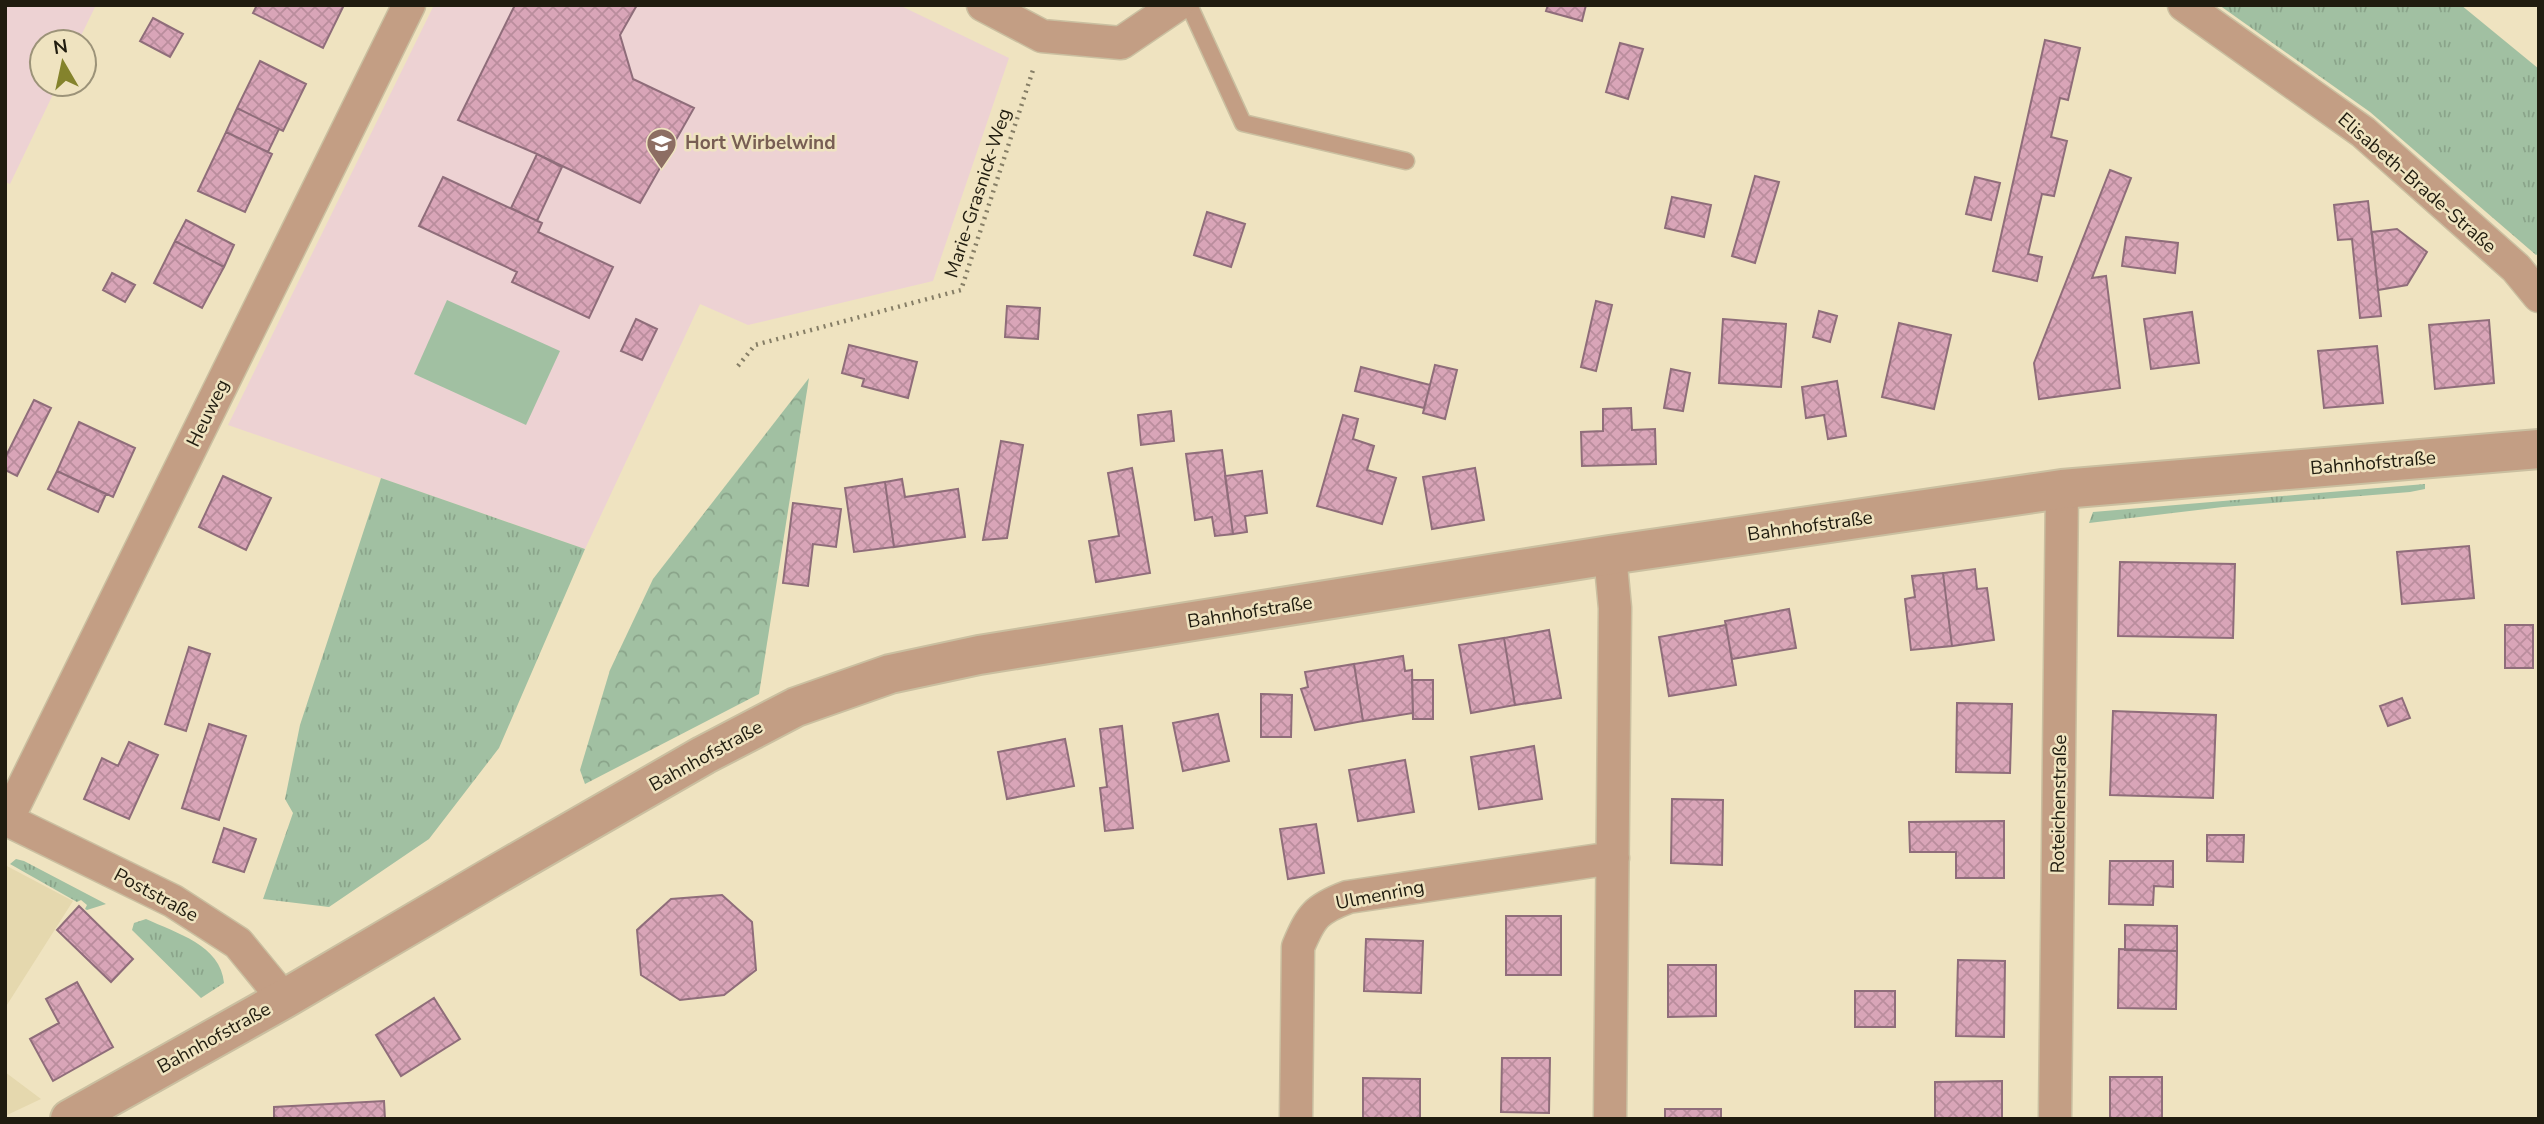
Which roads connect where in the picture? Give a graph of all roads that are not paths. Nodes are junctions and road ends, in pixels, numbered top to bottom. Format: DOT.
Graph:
graph roads {
  1 [pos="409,5"];
  2 [pos="983,5"];
  3 [pos="1177,5"];
  4 [pos="1189,5"];
  5 [pos="2184,5"];
  6 [pos="1406,161"];
  7 [pos="2539,296"];
  8 [pos="2539,449"];
  9 [pos="2062,489"];
  10 [pos="1610,555"];
  11 [pos="6,820"];
  12 [pos="1613,858"];
  13 [pos="284,999"];
  14 [pos="70,1119"];
  15 [pos="1296,1119"];
  16 [pos="1610,1119"];
  17 [pos="2055,1119"];
  1 -- 11 [label="street, Heuweg"];
  2 -- 3 [label="street"];
  4 -- 6 [label="lane"];
  5 -- 7 [label="street, Elisabeth-Brade-Straße"];
  8 -- 9 [label="street, Bahnhofstraße"];
  9 -- 10 [label="street, Bahnhofstraße"];
  9 -- 17 [label="street, Roteichenstraße"];
  10 -- 12 [label="street"];
  10 -- 13 [label="street, Bahnhofstraße"];
  11 -- 13 [label="street, Poststraße"];
  12 -- 15 [label="street, Ulmenring"];
  12 -- 16 [label="street"];
  13 -- 14 [label="street, Bahnhofstraße"];
}
